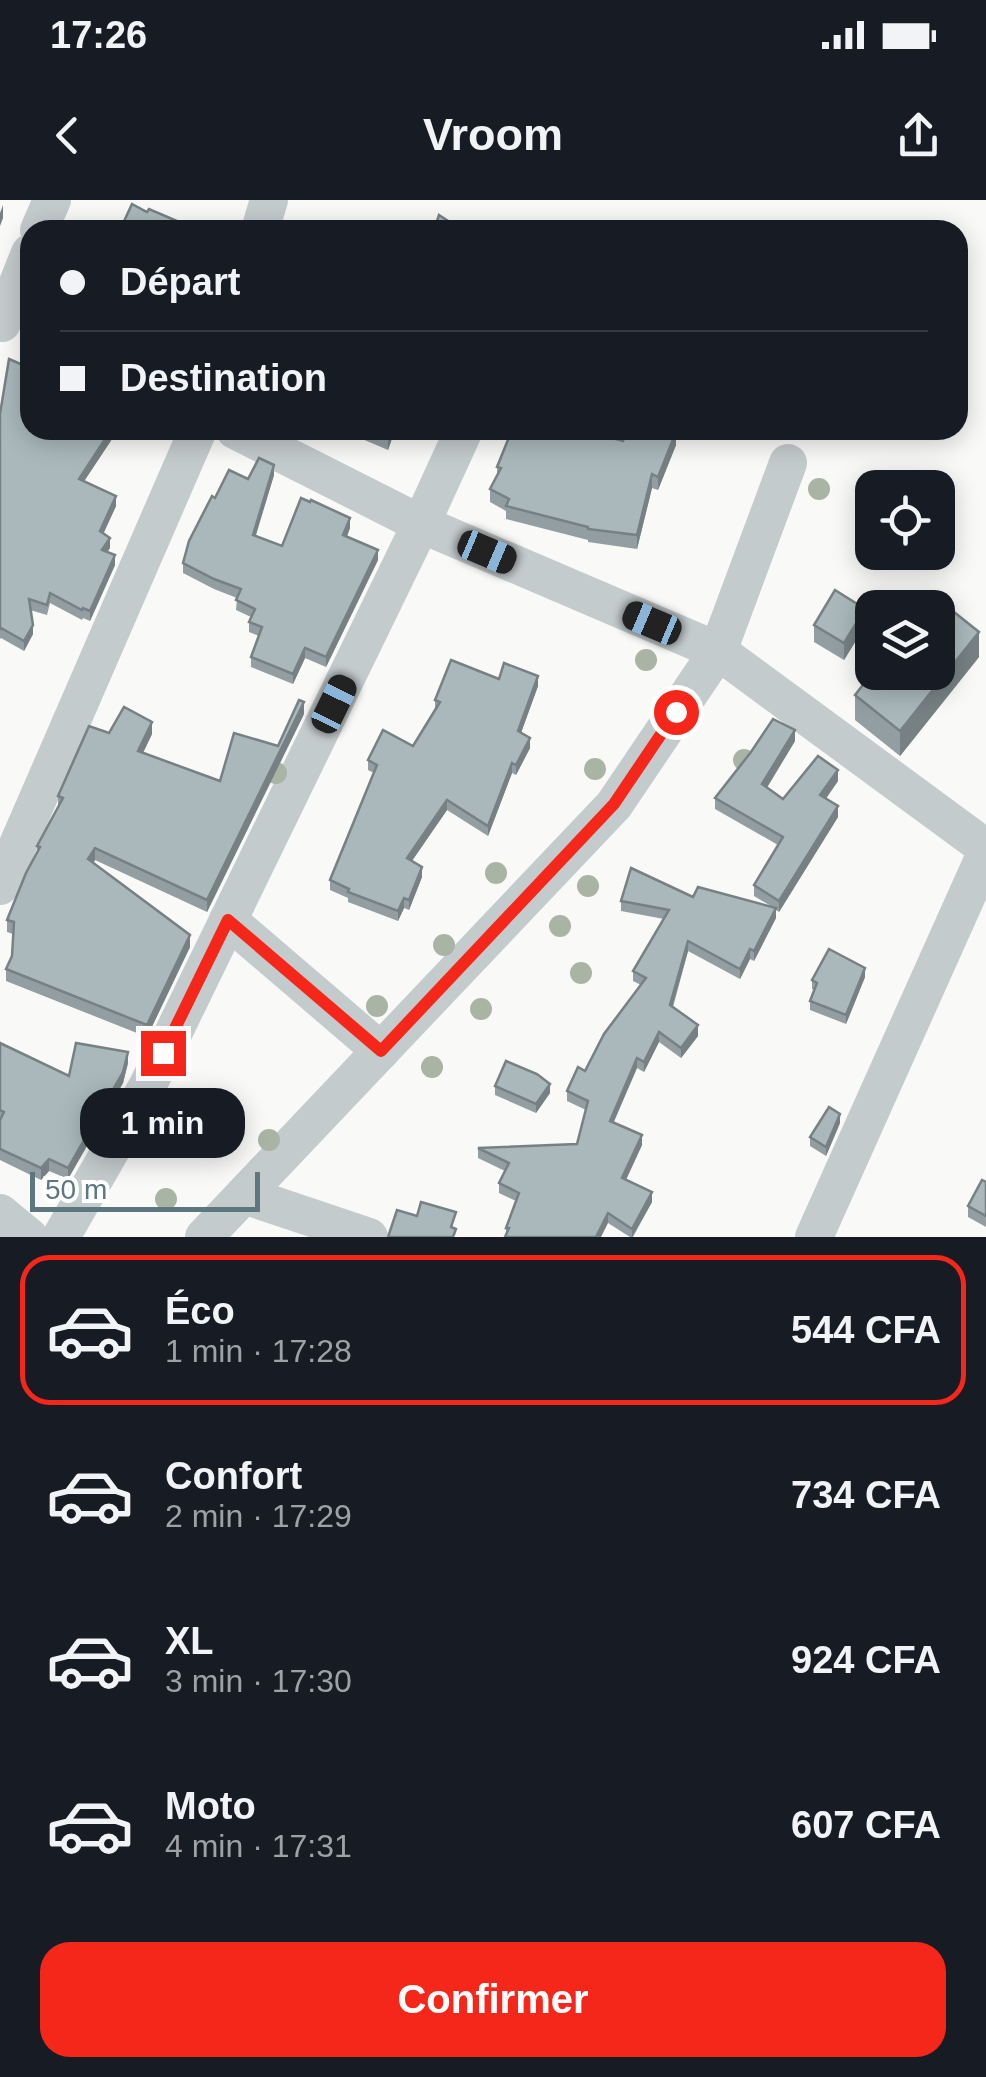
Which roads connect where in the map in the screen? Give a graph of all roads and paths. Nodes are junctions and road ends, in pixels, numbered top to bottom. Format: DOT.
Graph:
graph roads {
  1 [pos="20,290"];
  2 [pos="10,327"];
  3 [pos="194,440"];
  4 [pos="255,440"];
  5 [pos="459,440"];
  6 [pos="788,463"];
  7 [pos="421,524"];
  8 [pos="718,651"];
  9 [pos="986,851"];
  10 [pos="0,886"];
  11 [pos="228,920"];
  12 [pos="381,1051"];
  13 [pos="244,1195"];
  14 [pos="0,1213"];
  15 [pos="29,1237"];
  16 [pos="61,1237"];
  17 [pos="204,1237"];
  18 [pos="369,1237"];
  19 [pos="814,1237"];
  1 -- 2 [label="street"];
  3 -- 10 [label="street"];
  4 -- 7 [label="street"];
  5 -- 7 [label="street"];
  6 -- 8 [label="street"];
  7 -- 8 [label="street"];
  7 -- 11 [label="street"];
  8 -- 9 [label="street"];
  8 -- 12 [label="street"];
  9 -- 19 [label="street"];
  11 -- 12 [label="street"];
  11 -- 16 [label="street"];
  12 -- 13 [label="street"];
  13 -- 17 [label="street"];
  13 -- 18 [label="street"];
  14 -- 15 [label="street"];
}
